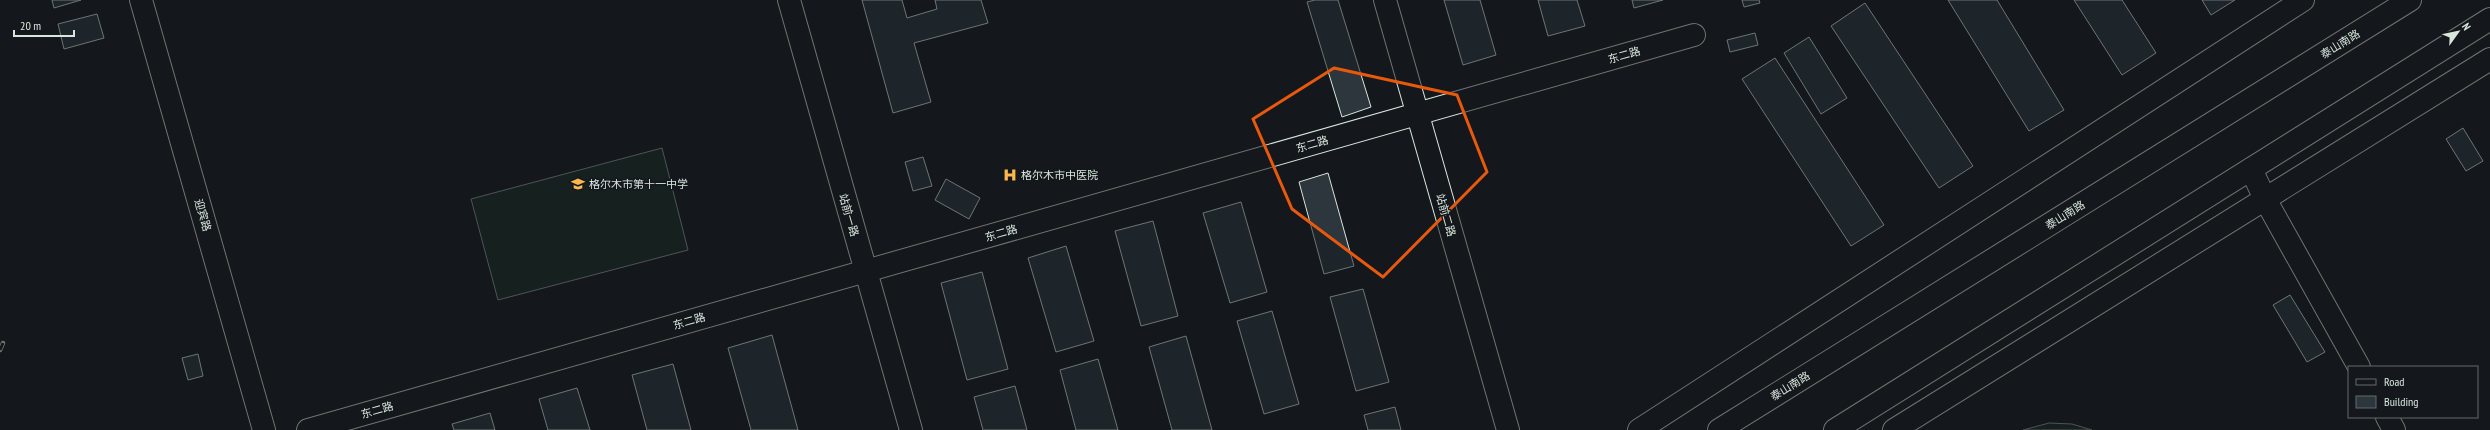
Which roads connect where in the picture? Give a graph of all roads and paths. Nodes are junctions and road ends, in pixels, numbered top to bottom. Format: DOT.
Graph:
graph roads {
  1 [pos="141,0"];
  2 [pos="789,0"];
  3 [pos="1385,0"];
  4 [pos="2303,0"];
  5 [pos="2410,0"];
  6 [pos="2490,18"];
  7 [pos="1694,35"];
  8 [pos="2490,59"];
  9 [pos="1417,114"];
  10 [pos="2251,169"];
  11 [pos="2265,199"];
  12 [pos="865,271"];
  13 [pos="2358,366"];
  14 [pos="2388,418"];
  15 [pos="264,430"];
  16 [pos="308,430"];
  17 [pos="911,430"];
  18 [pos="1508,430"];
  19 [pos="1639,430"];
  20 [pos="1719,430"];
  21 [pos="1835,430"];
  22 [pos="1894,430"];
  23 [pos="2394,430"];
  1 -- 15 [label="street, 迎宾路"];
  2 -- 12 [label="street, 站前一路"];
  3 -- 9 [label="street, 站前二路"];
  4 -- 19 [label="street"];
  5 -- 20 [label="street, 泰山南路"];
  6 -- 10 [label="street"];
  7 -- 9 [label="street, 东二路"];
  8 -- 11 [label="street"];
  9 -- 12 [label="street, 东二路"];
  9 -- 18 [label="street, 站前二路"];
  10 -- 11 [label="street"];
  10 -- 21 [label="street"];
  11 -- 13 [label="street"];
  11 -- 22 [label="street"];
  12 -- 16 [label="street, 东二路"];
  12 -- 17 [label="street, 站前一路"];
  14 -- 23 [label="street"];
}
